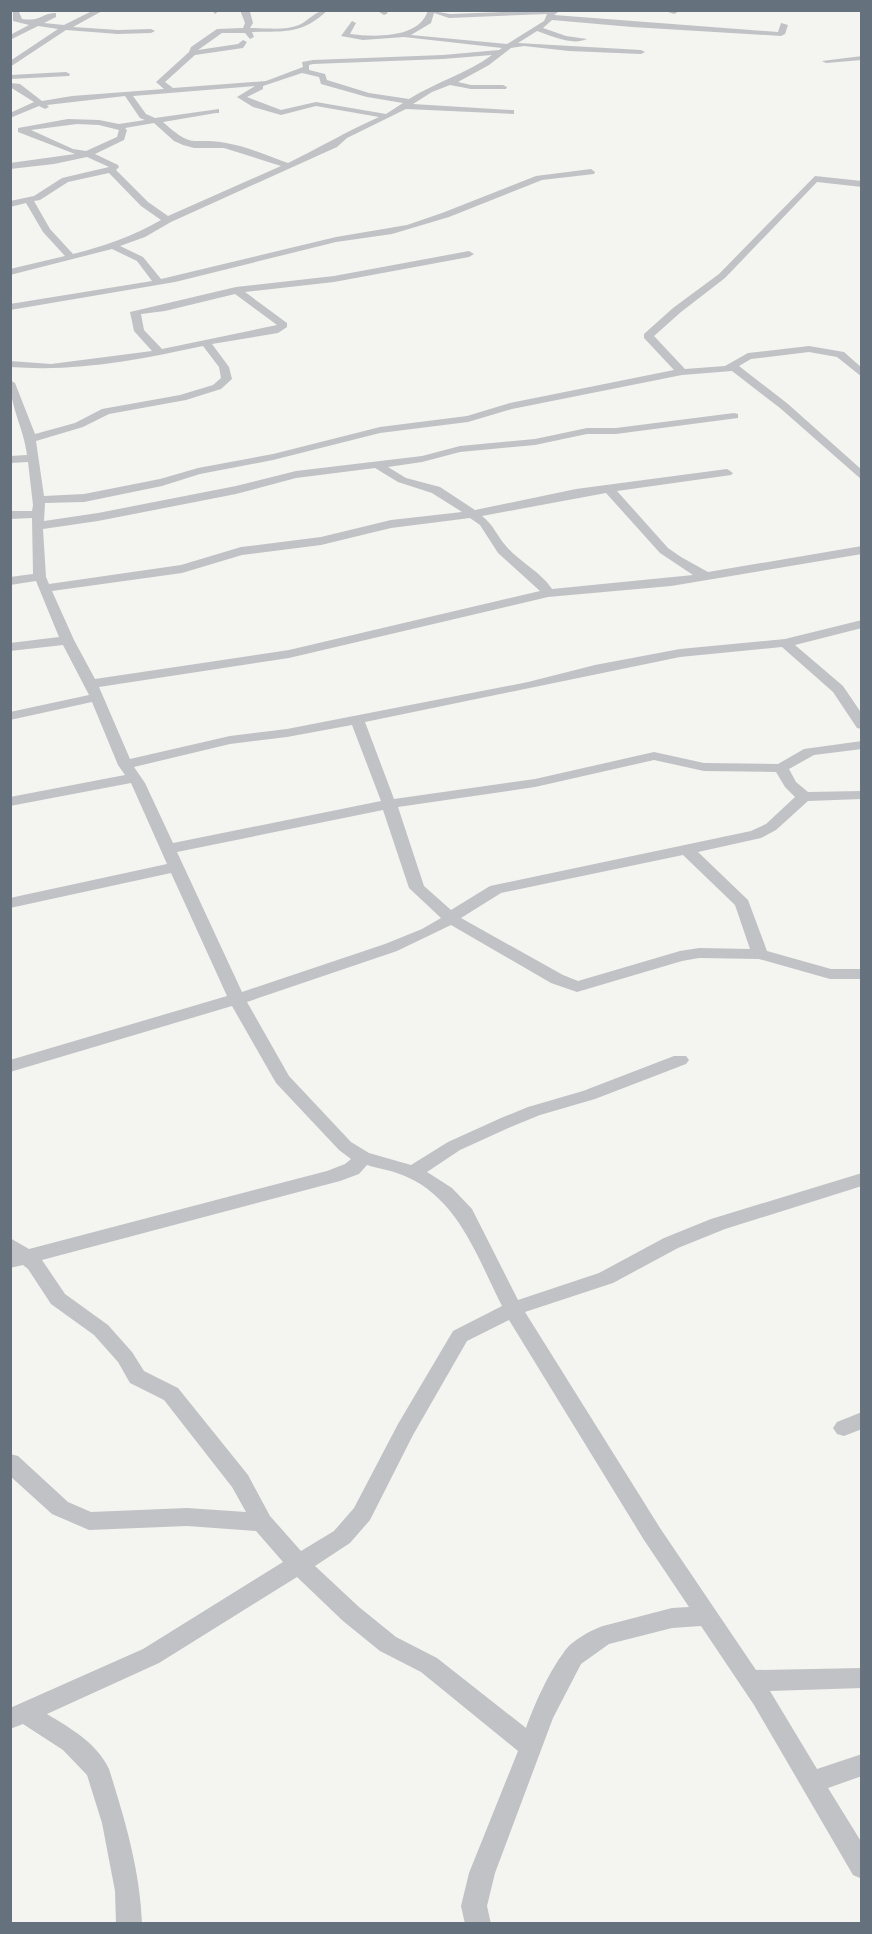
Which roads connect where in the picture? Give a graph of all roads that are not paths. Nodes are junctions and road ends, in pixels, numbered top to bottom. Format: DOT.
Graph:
graph roads {
  1 [pos="243,10"];
  2 [pos="310,10"];
  3 [pos="325,10"];
  4 [pos="576,10"];
  5 [pos="665,10"];
  6 [pos="98,11"];
  7 [pos="432,11"];
  8 [pos="80,12"];
  9 [pos="674,12"];
  10 [pos="15,13"];
  11 [pos="555,13"];
  12 [pos="53,15"];
  13 [pos="317,16"];
  14 [pos="352,22"];
  15 [pos="38,24"];
  16 [pos="423,25"];
  17 [pos="784,25"];
  18 [pos="64,28"];
  19 [pos="537,28"];
  20 [pos="151,30"];
  21 [pos="347,30"];
  22 [pos="406,35"];
  23 [pos="247,37"];
  24 [pos="10,38"];
  25 [pos="10,45"];
  26 [pos="38,45"];
  27 [pos="509,46"];
  28 [pos="581,49"];
  29 [pos="501,51"];
  30 [pos="641,52"];
  31 [pos="193,53"];
  32 [pos="444,57"];
  33 [pos="861,58"];
  34 [pos="826,61"];
  35 [pos="10,65"];
  36 [pos="433,66"];
  37 [pos="302,70"];
  38 [pos="456,72"];
  39 [pos="66,74"];
  40 [pos="467,74"];
  41 [pos="10,77"];
  42 [pos="269,82"];
  43 [pos="448,82"];
  44 [pos="10,85"];
  45 [pos="502,87"];
  46 [pos="171,90"];
  47 [pos="129,94"];
  48 [pos="41,104"];
  49 [pos="202,104"];
  50 [pos="406,104"];
  51 [pos="511,112"];
  52 [pos="10,116"];
  53 [pos="386,116"];
  54 [pos="153,121"];
  55 [pos="64,123"];
  56 [pos="118,126"];
  57 [pos="10,127"];
  58 [pos="21,130"];
  59 [pos="88,154"];
  60 [pos="10,166"];
  61 [pos="290,166"];
  62 [pos="111,170"];
  63 [pos="591,172"];
  64 [pos="861,184"];
  65 [pos="29,201"];
  66 [pos="10,204"];
  67 [pos="168,220"];
  68 [pos="112,246"];
  69 [pos="469,254"];
  70 [pos="72,258"];
  71 [pos="10,272"];
  72 [pos="158,282"];
  73 [pos="236,291"];
  74 [pos="10,307"];
  75 [pos="207,344"];
  76 [pos="160,353"];
  77 [pos="10,364"];
  78 [pos="732,366"];
  79 [pos="860,371"];
  80 [pos="682,372"];
  81 [pos="10,383"];
  82 [pos="16,412"];
  83 [pos="734,416"];
  84 [pos="30,439"];
  85 [pos="347,454"];
  86 [pos="33,458"];
  87 [pos="10,460"];
  88 [pos="377,465"];
  89 [pos="728,473"];
  90 [pos="861,477"];
  91 [pos="609,489"];
  92 [pos="38,513"];
  93 [pos="473,514"];
  94 [pos="10,515"];
  95 [pos="861,550"];
  96 [pos="708,576"];
  97 [pos="10,581"];
  98 [pos="42,583"];
  99 [pos="548,593"];
  100 [pos="861,624"];
  101 [pos="67,640"];
  102 [pos="785,643"];
  103 [pos="10,647"];
  104 [pos="94,691"];
  105 [pos="10,716"];
  106 [pos="357,719"];
  107 [pos="861,725"];
  108 [pos="861,745"];
  109 [pos="781,768"];
  110 [pos="130,772"];
  111 [pos="861,795"];
  112 [pos="804,797"];
  113 [pos="10,802"];
  114 [pos="389,804"];
  115 [pos="167,849"];
  116 [pos="688,850"];
  117 [pos="176,867"];
  118 [pos="10,903"];
  119 [pos="450,918"];
  120 [pos="760,954"];
  121 [pos="861,974"];
  122 [pos="236,998"];
  123 [pos="680,1060"];
  124 [pos="10,1066"];
  125 [pos="363,1158"];
  126 [pos="414,1172"];
  127 [pos="861,1179"];
  128 [pos="15,1254"];
  129 [pos="513,1309"];
  130 [pos="10,1462"];
  131 [pos="262,1522"];
  132 [pos="297,1563"];
  133 [pos="707,1616"];
  134 [pos="861,1678"];
  135 [pos="751,1680"];
  136 [pos="18,1716"];
  137 [pos="532,1747"];
  138 [pos="861,1765"];
  139 [pos="812,1782"];
  140 [pos="861,1867"];
  141 [pos="129,1923"];
  142 [pos="478,1923"];
  1 -- 23 [label="street"];
  2 -- 13 [label="street"];
  3 -- 13 [label="street"];
  4 -- 11 [label="street"];
  5 -- 9 [label="street"];
  6 -- 8 [label="street"];
  6 -- 18 [label="street"];
  7 -- 11 [label="street"];
  7 -- 16 [label="street"];
  10 -- 15 [label="street"];
  11 -- 17 [label="street"];
  11 -- 19 [label="street"];
  12 -- 15 [label="street"];
  13 -- 23 [label="street"];
  14 -- 21 [label="street"];
  15 -- 18 [label="street"];
  15 -- 24 [label="street"];
  16 -- 21 [label="street"];
  16 -- 22 [label="street"];
  18 -- 20 [label="street"];
  18 -- 26 [label="street"];
  19 -- 27 [label="street"];
  19 -- 28 [label="street"];
  21 -- 22 [label="street"];
  22 -- 27 [label="street"];
  23 -- 31 [label="street"];
  23 -- 31 [label="street"];
  25 -- 26 [label="street"];
  26 -- 35 [label="street"];
  27 -- 28 [label="street"];
  27 -- 29 [label="street"];
  28 -- 30 [label="street"];
  29 -- 32 [label="street"];
  29 -- 40 [label="street"];
  31 -- 46 [label="street"];
  32 -- 36 [label="street"];
  32 -- 37 [label="street"];
  33 -- 34 [label="street"];
  37 -- 42 [label="street"];
  37 -- 50 [label="street"];
  38 -- 40 [label="street"];
  39 -- 41 [label="street"];
  40 -- 43 [label="street"];
  42 -- 46 [label="street"];
  42 -- 53 [label="street"];
  43 -- 45 [label="street"];
  43 -- 50 [label="street"];
  44 -- 48 [label="street"];
  46 -- 47 [label="street"];
  47 -- 48 [label="street"];
  47 -- 54 [label="street"];
  48 -- 52 [label="street"];
  48 -- 55 [label="street"];
  49 -- 54 [label="street"];
  50 -- 51 [label="street"];
  50 -- 53 [label="street"];
  53 -- 61 [label="street"];
  54 -- 56 [label="street"];
  54 -- 61 [label="street"];
  55 -- 56 [label="street"];
  55 -- 58 [label="street"];
  56 -- 59 [label="street"];
  57 -- 58 [label="street"];
  58 -- 59 [label="street"];
  59 -- 60 [label="street"];
  59 -- 62 [label="street"];
  61 -- 67 [label="street"];
  62 -- 65 [label="street"];
  62 -- 67 [label="street"];
  63 -- 72 [label="street"];
  64 -- 80 [label="street"];
  65 -- 66 [label="street"];
  65 -- 70 [label="street"];
  67 -- 68 [label="street"];
  68 -- 70 [label="street"];
  68 -- 72 [label="street"];
  69 -- 73 [label="street"];
  70 -- 71 [label="street"];
  72 -- 74 [label="street"];
  73 -- 75 [label="street"];
  73 -- 76 [label="street"];
  75 -- 76 [label="street"];
  75 -- 84 [label="street"];
  76 -- 77 [label="street"];
  78 -- 79 [label="street"];
  78 -- 80 [label="street"];
  78 -- 90 [label="street"];
  80 -- 85 [label="street"];
  81 -- 82 [label="street"];
  82 -- 84 [label="street"];
  83 -- 88 [label="street"];
  84 -- 86 [label="street"];
  85 -- 88 [label="street"];
  85 -- 92 [label="street"];
  85 -- 92 [label="street"];
  86 -- 87 [label="street"];
  86 -- 92 [label="street"];
  88 -- 93 [label="street"];
  89 -- 91 [label="street"];
  91 -- 93 [label="street"];
  91 -- 96 [label="street"];
  92 -- 94 [label="street"];
  92 -- 98 [label="street"];
  93 -- 98 [label="street"];
  93 -- 99 [label="street"];
  95 -- 96 [label="street"];
  96 -- 99 [label="street"];
  97 -- 98 [label="street"];
  98 -- 101 [label="street"];
  99 -- 104 [label="street"];
  100 -- 102 [label="street"];
  101 -- 103 [label="street"];
  101 -- 104 [label="street"];
  102 -- 106 [label="street"];
  102 -- 107 [label="street"];
  104 -- 105 [label="street"];
  104 -- 110 [label="street"];
  106 -- 110 [label="street"];
  106 -- 114 [label="street"];
  108 -- 109 [label="street"];
  109 -- 112 [label="street"];
  109 -- 114 [label="street"];
  110 -- 113 [label="street"];
  110 -- 115 [label="street"];
  111 -- 112 [label="street"];
  112 -- 116 [label="street"];
  114 -- 115 [label="street"];
  114 -- 119 [label="street"];
  115 -- 117 [label="street"];
  116 -- 119 [label="street"];
  116 -- 120 [label="street"];
  117 -- 118 [label="street"];
  117 -- 122 [label="street"];
  119 -- 120 [label="street"];
  119 -- 122 [label="street"];
  120 -- 121 [label="street"];
  122 -- 124 [label="street"];
  122 -- 125 [label="street"];
  123 -- 126 [label="street"];
  125 -- 126 [label="street"];
  125 -- 128 [label="street"];
  126 -- 129 [label="street"];
  127 -- 129 [label="street"];
  128 -- 131 [label="street"];
  129 -- 132 [label="street"];
  129 -- 133 [label="street"];
  130 -- 131 [label="street"];
  131 -- 132 [label="street"];
  132 -- 136 [label="street"];
  132 -- 137 [label="street"];
  133 -- 135 [label="street"];
  133 -- 137 [label="street"];
  134 -- 135 [label="street"];
  135 -- 139 [label="street"];
  136 -- 141 [label="street"];
  137 -- 142 [label="street"];
  138 -- 139 [label="street"];
  139 -- 140 [label="street"];
}
